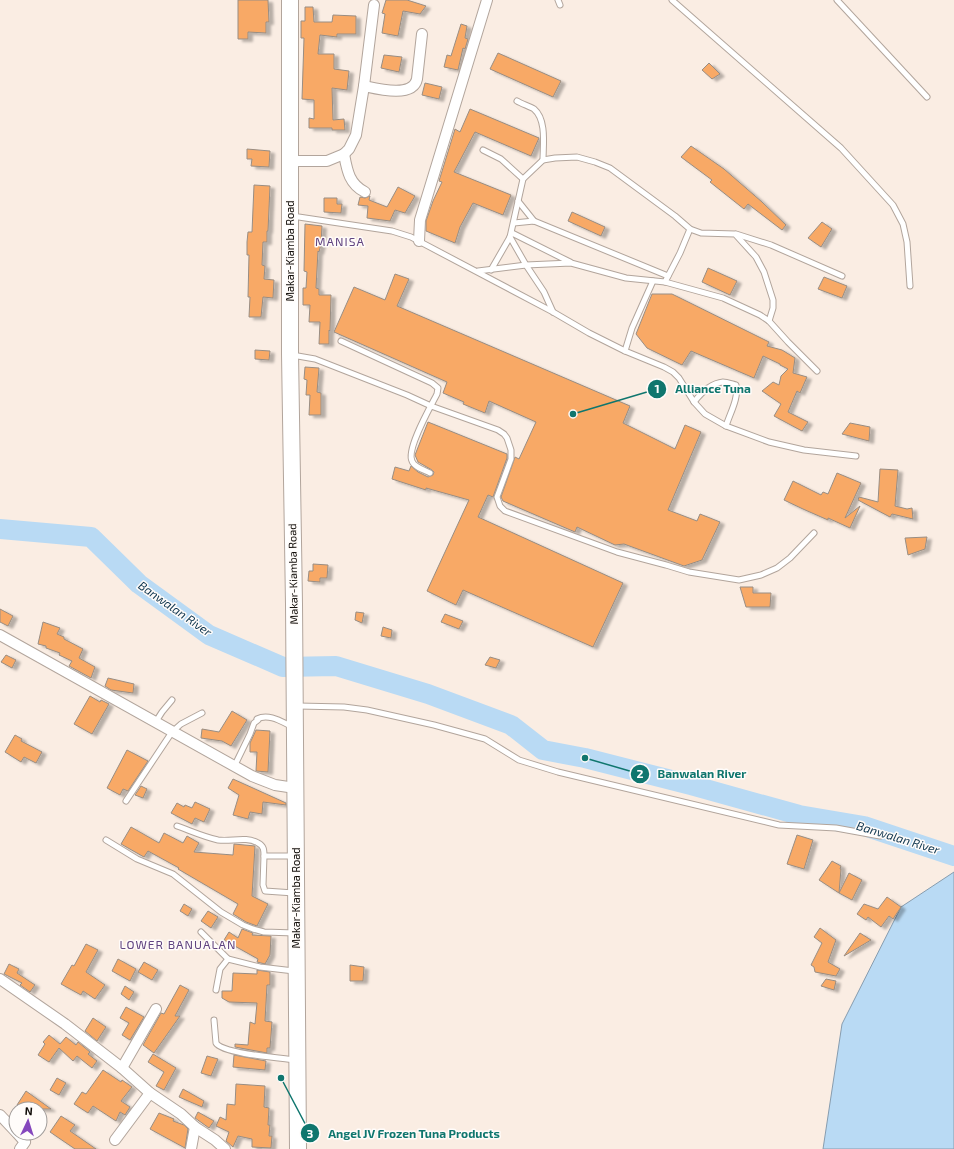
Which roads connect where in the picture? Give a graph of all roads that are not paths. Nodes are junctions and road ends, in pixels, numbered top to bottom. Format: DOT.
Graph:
graph roads {
  1 [pos="290,0"];
  2 [pos="487,0"];
  3 [pos="672,0"];
  4 [pos="837,0"];
  5 [pos="374,5"];
  6 [pos="422,34"];
  7 [pos="364,86"];
  8 [pos="927,97"];
  9 [pos="517,101"];
  10 [pos="483,150"];
  11 [pos="344,154"];
  12 [pos="543,160"];
  13 [pos="291,161"];
  14 [pos="523,179"];
  15 [pos="365,192"];
  16 [pos="518,201"];
  17 [pos="291,215"];
  18 [pos="534,221"];
  19 [pos="514,223"];
  20 [pos="690,229"];
  21 [pos="735,234"];
  22 [pos="511,235"];
  23 [pos="419,241"];
  24 [pos="572,262"];
  25 [pos="526,265"];
  26 [pos="491,270"];
  27 [pos="478,271"];
  28 [pos="668,276"];
  29 [pos="842,276"];
  30 [pos="653,281"];
  31 [pos="665,282"];
  32 [pos="910,286"];
  33 [pos="553,312"];
  34 [pos="769,322"];
  35 [pos="342,341"];
  36 [pos="625,351"];
  37 [pos="290,354"];
  38 [pos="817,371"];
  39 [pos="694,402"];
  40 [pos="430,406"];
  41 [pos="726,426"];
  42 [pos="856,456"];
  43 [pos="430,472"];
  44 [pos="814,533"];
  45 [pos="0,635"];
  46 [pos="172,700"];
  47 [pos="295,703"];
  48 [pos="202,713"];
  49 [pos="156,723"];
  50 [pos="295,727"];
  51 [pos="172,732"];
  52 [pos="234,767"];
  53 [pos="295,788"];
  54 [pos="126,801"];
  55 [pos="178,826"];
  56 [pos="880,836"];
  57 [pos="106,840"];
  58 [pos="264,856"];
  59 [pos="296,856"];
  60 [pos="296,893"];
  61 [pos="200,932"];
  62 [pos="296,934"];
  63 [pos="228,959"];
  64 [pos="297,972"];
  65 [pos="0,979"];
  66 [pos="216,990"];
  67 [pos="156,1009"];
  68 [pos="214,1020"];
  69 [pos="297,1061"];
  70 [pos="122,1068"];
  71 [pos="150,1093"];
  72 [pos="0,1115"];
  73 [pos="8,1124"];
  74 [pos="196,1127"];
  75 [pos="115,1140"];
  76 [pos="24,1141"];
  77 [pos="20,1149"];
  78 [pos="191,1149"];
  79 [pos="225,1149"];
  80 [pos="298,1149"];
  1 -- 13 [label="main road, Makar-Kiamba Road"];
  2 -- 23 [label="street"];
  3 -- 32 [label="lane"];
  4 -- 8 [label="lane"];
  5 -- 7 [label="street"];
  6 -- 7 [label="street"];
  7 -- 11 [label="street"];
  9 -- 12 [label="lane"];
  10 -- 14 [label="lane"];
  11 -- 13 [label="street"];
  11 -- 15 [label="street"];
  12 -- 14 [label="lane"];
  12 -- 20 [label="lane"];
  13 -- 17 [label="main road, Makar-Kiamba Road"];
  14 -- 16 [label="lane"];
  16 -- 18 [label="lane"];
  16 -- 19 [label="lane"];
  17 -- 23 [label="lane"];
  17 -- 37 [label="main road, Makar-Kiamba Road"];
  18 -- 19 [label="lane"];
  18 -- 28 [label="lane"];
  19 -- 22 [label="lane"];
  20 -- 21 [label="lane"];
  20 -- 28 [label="lane"];
  21 -- 29 [label="lane"];
  21 -- 34 [label="lane"];
  22 -- 24 [label="lane"];
  22 -- 25 [label="lane"];
  22 -- 26 [label="lane"];
  23 -- 27 [label="lane"];
  24 -- 25 [label="lane"];
  24 -- 30 [label="lane"];
  25 -- 26 [label="lane"];
  25 -- 33 [label="lane"];
  26 -- 27 [label="lane"];
  27 -- 33 [label="lane"];
  28 -- 31 [label="lane"];
  30 -- 31 [label="lane"];
  30 -- 36 [label="lane"];
  31 -- 34 [label="lane"];
  33 -- 36 [label="lane"];
  34 -- 38 [label="lane"];
  35 -- 40 [label="lane"];
  36 -- 39 [label="lane"];
  37 -- 40 [label="lane"];
  37 -- 47 [label="main road, Makar-Kiamba Road"];
  39 -- 41 [label="lane"];
  39 -- 41 [label="lane"];
  40 -- 43 [label="lane"];
  40 -- 44 [label="lane"];
  41 -- 42 [label="lane"];
  45 -- 49 [label="street"];
  46 -- 49 [label="lane"];
  47 -- 50 [label="main road, Makar-Kiamba Road"];
  47 -- 56 [label="lane"];
  48 -- 51 [label="lane"];
  49 -- 51 [label="street"];
  50 -- 52 [label="lane"];
  50 -- 53 [label="main road, Makar-Kiamba Road"];
  51 -- 52 [label="street"];
  51 -- 54 [label="lane"];
  52 -- 53 [label="street"];
  53 -- 59 [label="main road, Makar-Kiamba Road"];
  55 -- 58 [label="lane"];
  57 -- 62 [label="lane"];
  58 -- 59 [label="lane"];
  58 -- 60 [label="lane"];
  59 -- 60 [label="main road, Makar-Kiamba Road"];
  60 -- 62 [label="main road, Makar-Kiamba Road"];
  61 -- 63 [label="lane"];
  62 -- 64 [label="main road, Makar-Kiamba Road"];
  63 -- 64 [label="lane"];
  63 -- 66 [label="lane"];
  64 -- 69 [label="main road, Makar-Kiamba Road"];
  65 -- 70 [label="street"];
  67 -- 70 [label="street"];
  68 -- 69 [label="lane"];
  69 -- 80 [label="main road, Makar-Kiamba Road"];
  70 -- 71 [label="street"];
  71 -- 74 [label="street"];
  71 -- 75 [label="street"];
  72 -- 73 [label="street"];
  74 -- 78 [label="street"];
  74 -- 79 [label="street"];
  76 -- 77 [label="street"];
}
